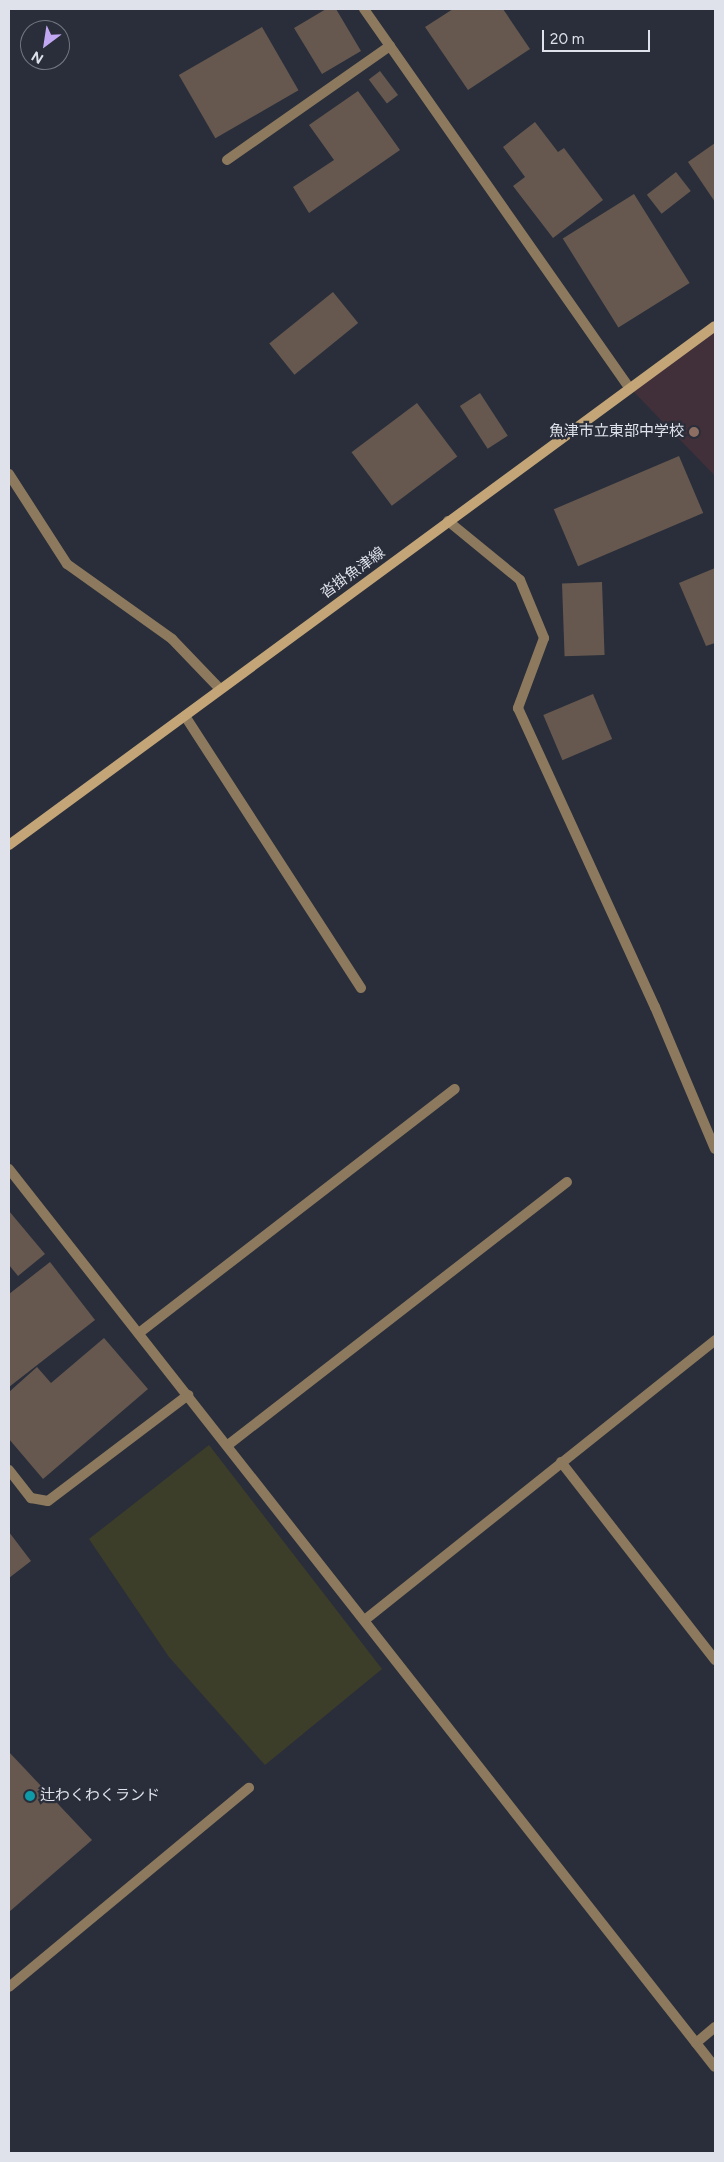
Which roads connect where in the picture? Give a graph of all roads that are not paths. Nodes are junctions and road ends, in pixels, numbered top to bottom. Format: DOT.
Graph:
graph roads {
  1 [pos="364,9"];
  2 [pos="390,46"];
  3 [pos="227,160"];
  4 [pos="715,326"];
  5 [pos="628,387"];
  6 [pos="9,474"];
  7 [pos="448,521"];
  8 [pos="220,689"];
  9 [pos="185,716"];
  10 [pos="9,845"];
  11 [pos="361,988"];
  12 [pos="455,1088"];
  13 [pos="715,1149"];
  14 [pos="9,1169"];
  15 [pos="567,1182"];
  16 [pos="139,1332"];
  17 [pos="715,1340"];
  18 [pos="188,1395"];
  19 [pos="228,1445"];
  20 [pos="561,1462"];
  21 [pos="9,1470"];
  22 [pos="366,1619"];
  23 [pos="715,1660"];
  24 [pos="249,1788"];
  25 [pos="9,1987"];
  26 [pos="715,2027"];
  27 [pos="696,2043"];
  28 [pos="715,2067"];
  1 -- 2 [label="street"];
  2 -- 3 [label="street"];
  2 -- 5 [label="street"];
  4 -- 5 [label="main road, 沓掛魚津線"];
  5 -- 7 [label="main road, 沓掛魚津線"];
  6 -- 8 [label="street"];
  7 -- 8 [label="main road, 沓掛魚津線"];
  7 -- 13 [label="street"];
  8 -- 9 [label="main road, 沓掛魚津線"];
  9 -- 10 [label="main road, 沓掛魚津線"];
  9 -- 11 [label="street"];
  12 -- 16 [label="street"];
  14 -- 16 [label="street"];
  15 -- 19 [label="street"];
  16 -- 18 [label="street"];
  17 -- 20 [label="street"];
  18 -- 19 [label="street"];
  18 -- 21 [label="street"];
  19 -- 22 [label="street"];
  20 -- 22 [label="street"];
  20 -- 23 [label="street"];
  22 -- 27 [label="street"];
  24 -- 25 [label="street"];
  26 -- 27 [label="street"];
  27 -- 28 [label="street"];
}
